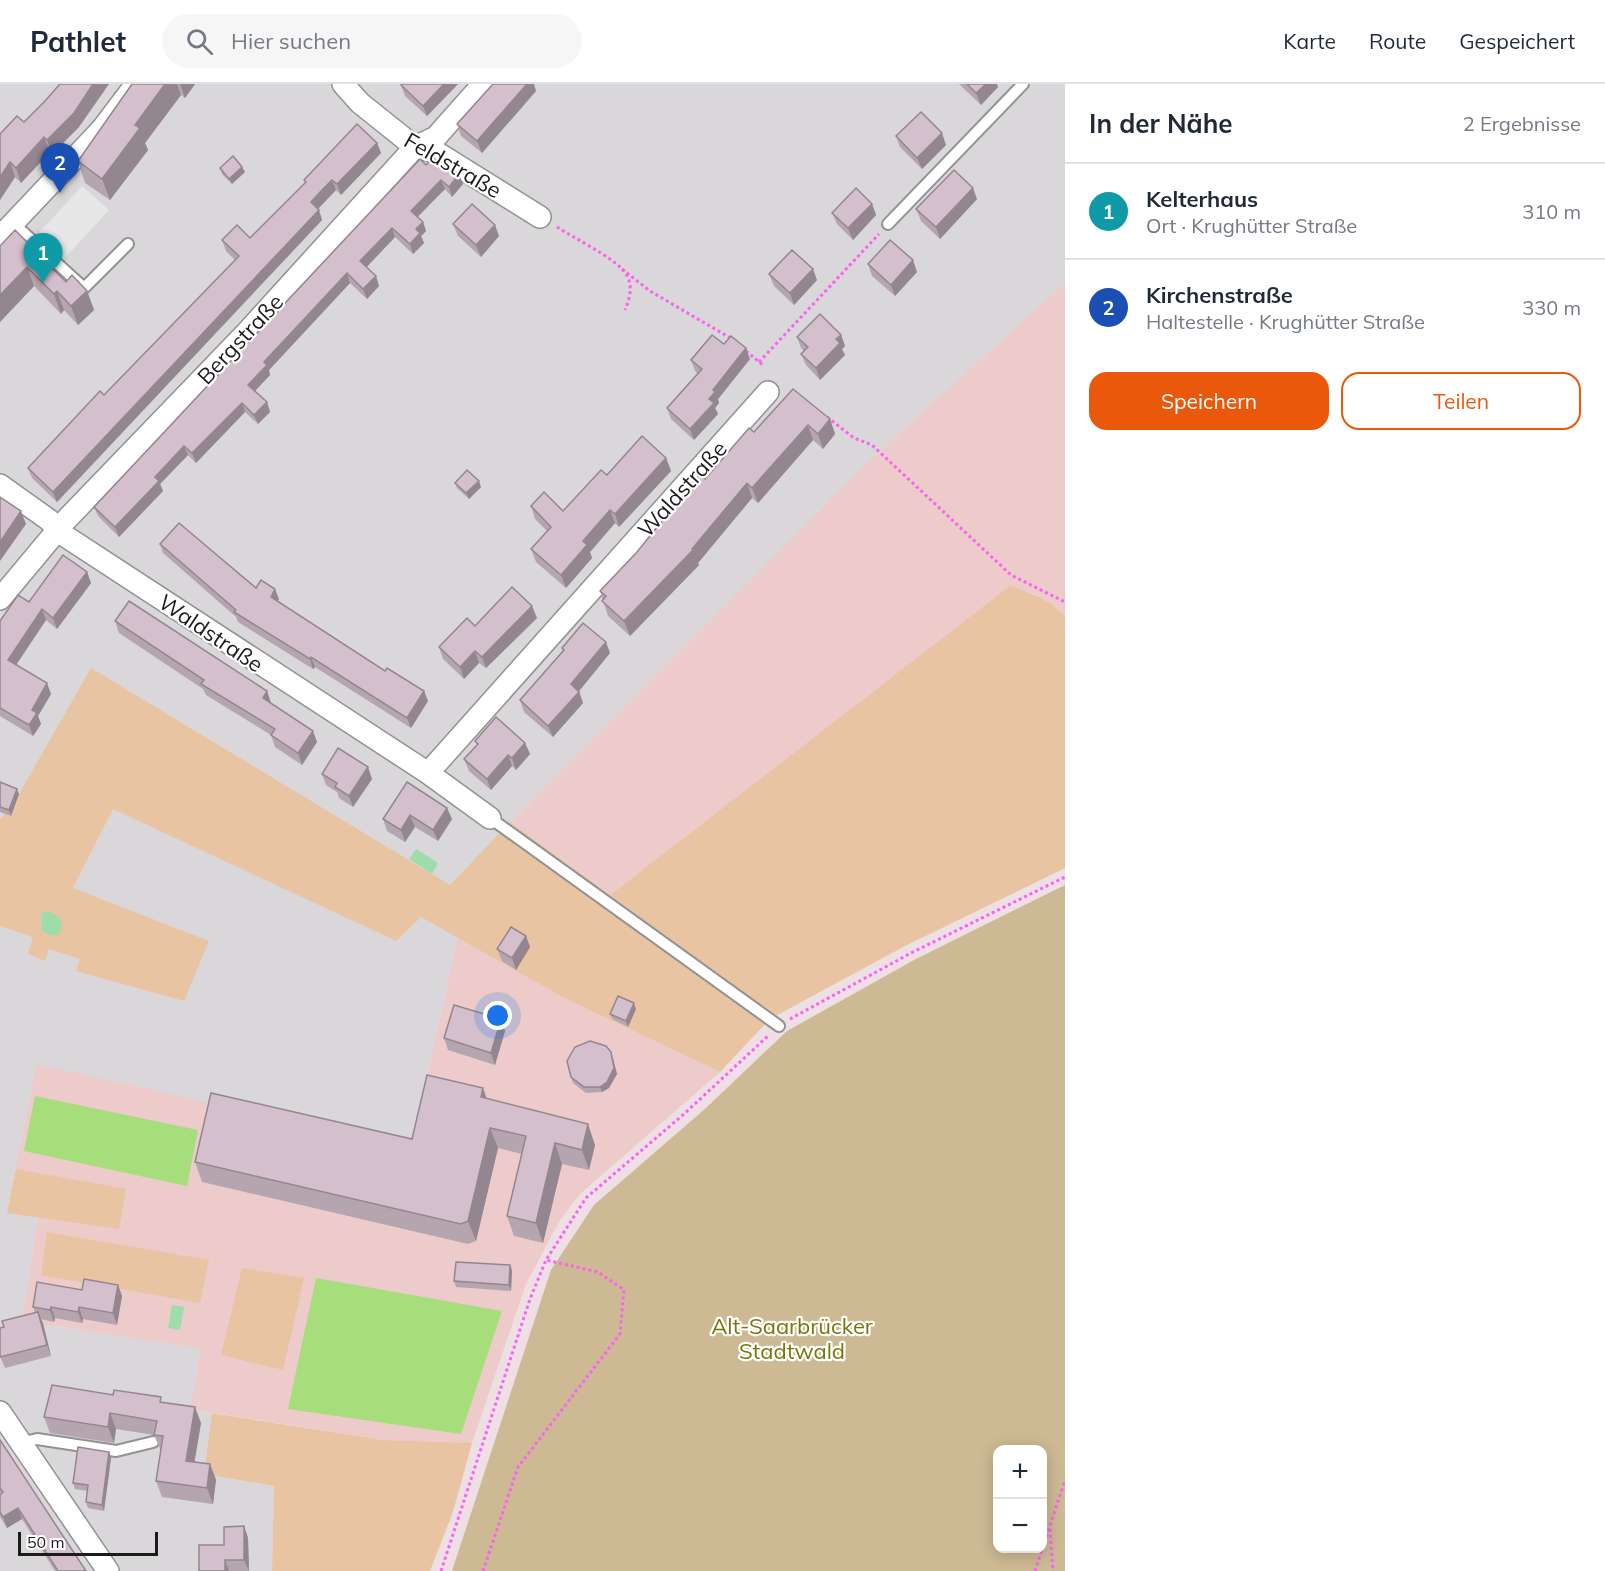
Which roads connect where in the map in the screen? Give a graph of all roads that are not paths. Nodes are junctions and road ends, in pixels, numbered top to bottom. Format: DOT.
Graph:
graph roads {
  1 [pos="136,84"];
  2 [pos="343,84"];
  3 [pos="483,84"];
  4 [pos="1023,84"];
  5 [pos="416,147"];
  6 [pos="540,217"];
  7 [pos="888,225"];
  8 [pos="7,230"];
  9 [pos="128,244"];
  10 [pos="768,392"];
  11 [pos="0,485"];
  12 [pos="57,531"];
  13 [pos="0,599"];
  14 [pos="428,774"];
  15 [pos="490,818"];
  16 [pos="778,1026"];
  17 [pos="0,1412"];
  18 [pos="153,1442"];
  19 [pos="20,1443"];
  20 [pos="108,1571"];
  1 -- 8 [label="street"];
  2 -- 5 [label="street, Feldstraße"];
  3 -- 5 [label="street, Bergstraße"];
  4 -- 7 [label="lane"];
  5 -- 6 [label="street, Feldstraße"];
  5 -- 12 [label="street, Bergstraße"];
  8 -- 9 [label="lane"];
  10 -- 14 [label="street, Waldstraße"];
  11 -- 12 [label="street, Waldstraße"];
  12 -- 13 [label="street, Bergstraße"];
  12 -- 14 [label="street, Waldstraße"];
  14 -- 15 [label="street, Waldstraße"];
  15 -- 16 [label="lane"];
  17 -- 19 [label="street"];
  18 -- 19 [label="lane"];
  19 -- 20 [label="street"];
}
